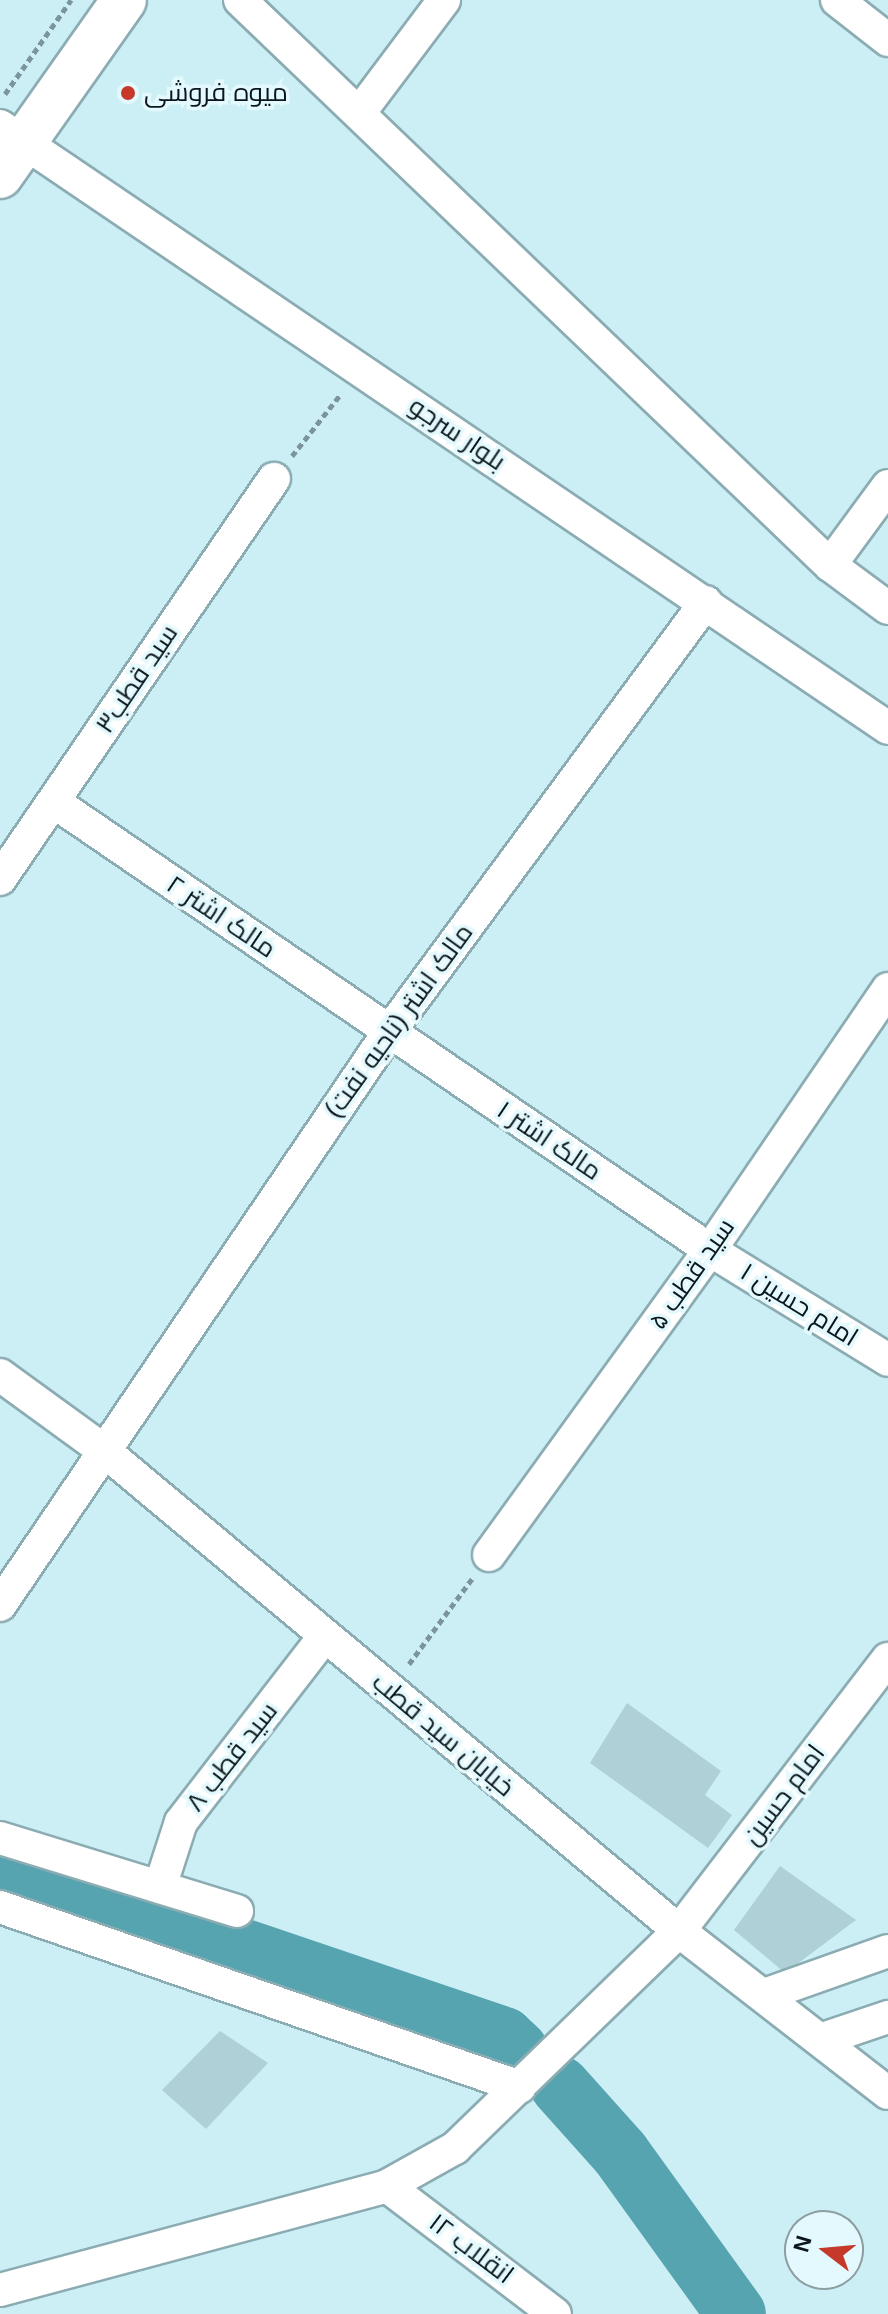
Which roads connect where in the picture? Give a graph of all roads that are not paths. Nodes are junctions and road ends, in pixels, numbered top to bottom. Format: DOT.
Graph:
graph roads {
  1 [pos="124,0"];
  2 [pos="240,0"];
  3 [pos="444,0"];
  4 [pos="837,0"];
  5 [pos="888,40"];
  6 [pos="360,112"];
  7 [pos="8,148"];
  8 [pos="274,479"];
  9 [pos="888,486"];
  10 [pos="830,565"];
  11 [pos="706,602"];
  12 [pos="888,608"];
  13 [pos="888,728"];
  14 [pos="54,802"];
  15 [pos="0,879"];
  16 [pos="888,989"];
  17 [pos="389,1032"];
  18 [pos="710,1250"];
  19 [pos="888,1360"];
  20 [pos="0,1375"];
  21 [pos="102,1449"];
  22 [pos="489,1555"];
  23 [pos="0,1605"];
  24 [pos="324,1637"];
  25 [pos="888,1659"];
  26 [pos="0,1838"];
  27 [pos="160,1887"];
  28 [pos="0,1907"];
  29 [pos="237,1911"];
  30 [pos="679,1931"];
  31 [pos="888,1951"];
  32 [pos="764,1995"];
  33 [pos="888,2017"];
  34 [pos="823,2039"];
  35 [pos="520,2087"];
  36 [pos="888,2093"];
  37 [pos="387,2186"];
  38 [pos="0,2290"];
  39 [pos="550,2312"];
  1 -- 7 [label="main road"];
  2 -- 6 [label="street"];
  3 -- 6 [label="street"];
  4 -- 5 [label="street"];
  6 -- 10 [label="street"];
  7 -- 11 [label="street, بلوار سرجو"];
  8 -- 14 [label="street, سید قطب۳"];
  9 -- 10 [label="street"];
  10 -- 12 [label="street"];
  11 -- 13 [label="street, بلوار سرجو"];
  11 -- 17 [label="street, مالک اشتر (ناحیه نفت)"];
  14 -- 15 [label="street, سید قطب۳"];
  14 -- 17 [label="street, مالک اشتر ۲"];
  16 -- 18 [label="street, سید قطب ۵"];
  17 -- 18 [label="street, مالک اشتر ۱"];
  17 -- 21 [label="street, مالک اشتر (ناحیه نفت)"];
  18 -- 19 [label="street, امام حسین ۱"];
  18 -- 22 [label="street, سید قطب ۵"];
  20 -- 21 [label="street, خیابان سید قطب"];
  21 -- 23 [label="street, مالک اشتر (ناحیه نفت)"];
  21 -- 24 [label="street, خیابان سید قطب"];
  24 -- 27 [label="street, سید قطب ۸"];
  24 -- 30 [label="street, خیابان سید قطب"];
  25 -- 30 [label="street, امام حسین"];
  26 -- 27 [label="street"];
  27 -- 29 [label="street"];
  28 -- 35 [label="street"];
  30 -- 32 [label="street, خیابان سید قطب"];
  30 -- 35 [label="street, امام حسین"];
  31 -- 32 [label="street"];
  32 -- 34 [label="street, خیابان سید قطب"];
  33 -- 34 [label="street"];
  34 -- 36 [label="street, خیابان سید قطب"];
  35 -- 37 [label="street, امام حسین"];
  37 -- 38 [label="street, امام حسین"];
  37 -- 39 [label="street, انقلاب ۱۲"];
}
